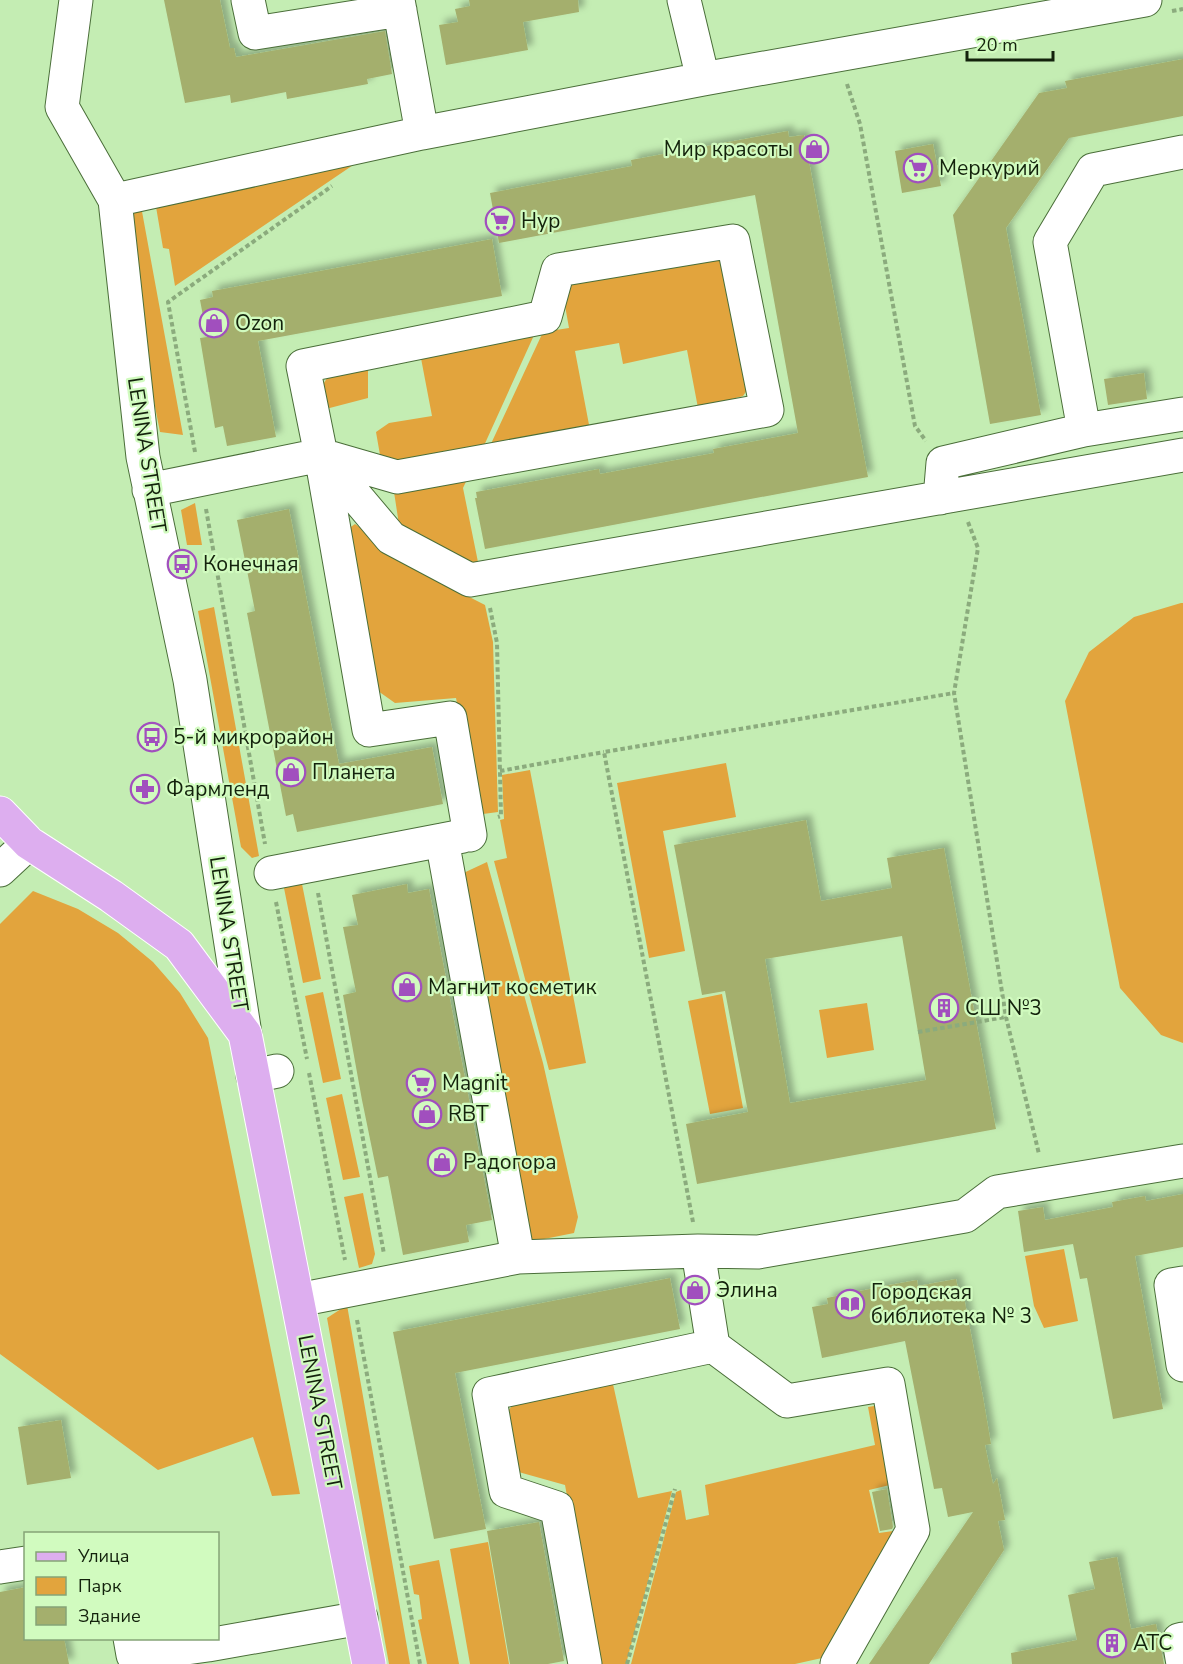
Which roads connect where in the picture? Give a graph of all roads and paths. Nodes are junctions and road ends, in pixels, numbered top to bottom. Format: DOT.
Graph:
graph roads {
  1 [pos="76,0"];
  2 [pos="248,0"];
  3 [pos="684,0"];
  4 [pos="1145,0"];
  5 [pos="399,5"];
  6 [pos="838,55"];
  7 [pos="703,79"];
  8 [pos="422,133"];
  9 [pos="1183,152"];
  10 [pos="115,200"];
  11 [pos="168,302"];
  12 [pos="1183,414"];
  13 [pos="1084,430"];
  14 [pos="321,455"];
  15 [pos="1183,455"];
  16 [pos="943,463"];
  17 [pos="201,481"];
  18 [pos="149,490"];
  19 [pos="948,496"];
  20 [pos="485,578"];
  21 [pos="954,693"];
  22 [pos="604,752"];
  23 [pos="500,771"];
  24 [pos="0,813"];
  25 [pos="473,831"];
  26 [pos="29,843"];
  27 [pos="313,865"];
  28 [pos="0,870"];
  29 [pos="271,873"];
  30 [pos="1006,1017"];
  31 [pos="918,1032"];
  32 [pos="245,1034"];
  33 [pos="1183,1161"];
  34 [pos="1047,1184"];
  35 [pos="698,1251"];
  36 [pos="518,1257"];
  37 [pos="389,1282"];
  38 [pos="1183,1283"];
  39 [pos="351,1289"];
  40 [pos="298,1300"];
  41 [pos="713,1346"];
  42 [pos="1183,1365"];
  43 [pos="675,1489"];
  44 [pos="24,1563"];
  45 [pos="0,1567"];
  46 [pos="361,1618"];
  47 [pos="1183,1639"];
  48 [pos="130,1640"];
  49 [pos="211,1654"];
  50 [pos="369,1664"];
  51 [pos="420,1664"];
  52 [pos="585,1664"];
  53 [pos="627,1664"];
  54 [pos="837,1664"];
  55 [pos="1183,1664"];
  1 -- 10 [label="street"];
  2 -- 5 [label="street"];
  3 -- 7 [label="street"];
  4 -- 6 [label="street"];
  5 -- 8 [label="street"];
  6 -- 7 [label="street"];
  6 -- 16 [label="path"];
  7 -- 8 [label="street"];
  8 -- 10 [label="street"];
  9 -- 13 [label="street"];
  10 -- 18 [label="street, LENINA STREET"];
  11 -- 17 [label="path"];
  12 -- 13 [label="street"];
  13 -- 16 [label="street"];
  14 -- 14 [label="street"];
  14 -- 17 [label="street"];
  14 -- 20 [label="street"];
  14 -- 25 [label="street"];
  15 -- 19 [label="street"];
  16 -- 19 [label="street"];
  17 -- 18 [label="street"];
  17 -- 29 [label="path"];
  18 -- 32 [label="street, LENINA STREET"];
  19 -- 20 [label="street"];
  19 -- 21 [label="path"];
  20 -- 23 [label="path"];
  21 -- 22 [label="path"];
  21 -- 30 [label="path"];
  22 -- 23 [label="path"];
  22 -- 35 [label="path"];
  23 -- 25 [label="path"];
  24 -- 26 [label="main road"];
  25 -- 27 [label="street"];
  25 -- 36 [label="street"];
  26 -- 28 [label="street"];
  26 -- 32 [label="main road"];
  27 -- 29 [label="street"];
  27 -- 37 [label="path"];
  29 -- 39 [label="path"];
  30 -- 31 [label="path"];
  30 -- 34 [label="path"];
  32 -- 40 [label="main road, LENINA STREET"];
  33 -- 34 [label="street"];
  34 -- 35 [label="street"];
  35 -- 36 [label="street"];
  35 -- 41 [label="street"];
  36 -- 37 [label="street"];
  37 -- 39 [label="street"];
  38 -- 42 [label="street"];
  39 -- 40 [label="street"];
  39 -- 51 [label="path"];
  40 -- 46 [label="main road, LENINA STREET"];
  41 -- 52 [label="street"];
  41 -- 54 [label="street"];
  43 -- 53 [label="path"];
  44 -- 45 [label="street"];
  46 -- 49 [label="street"];
  46 -- 50 [label="main road, LENINA STREET"];
  47 -- 55 [label="street"];
  48 -- 49 [label="street"];
}
